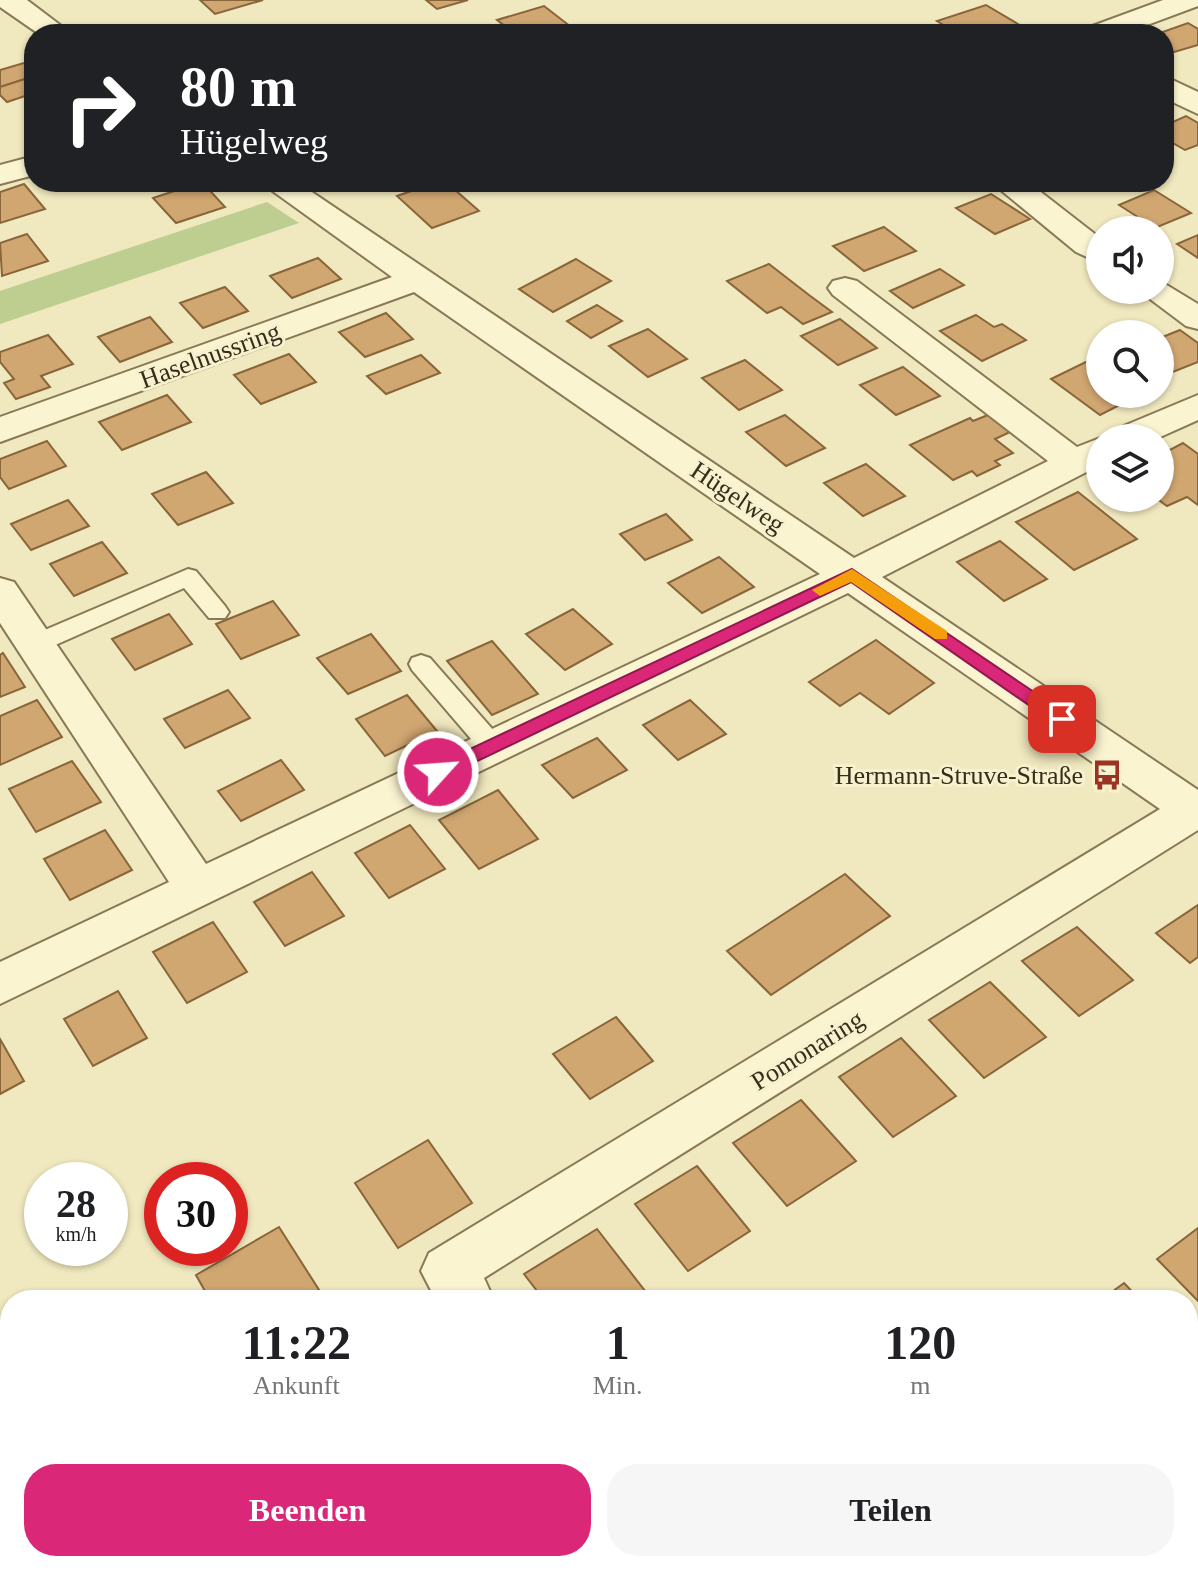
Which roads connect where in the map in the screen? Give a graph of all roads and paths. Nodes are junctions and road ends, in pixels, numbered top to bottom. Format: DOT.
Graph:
graph roads {
  1 [pos="1189,0"];
  2 [pos="9,6"];
  3 [pos="40,24"];
  4 [pos="1124,24"];
  5 [pos="1174,91"];
  6 [pos="1198,105"];
  7 [pos="24,168"];
  8 [pos="0,175"];
  9 [pos="291,192"];
  10 [pos="1022,192"];
  11 [pos="1086,244"];
  12 [pos="419,279"];
  13 [pos="845,288"];
  14 [pos="1174,303"];
  15 [pos="1198,319"];
  16 [pos="1198,406"];
  17 [pos="1158,424"];
  18 [pos="0,430"];
  19 [pos="1086,455"];
  20 [pos="1086,457"];
  21 [pos="852,575"];
  22 [pos="0,592"];
  23 [pos="217,612"];
  24 [pos="35,644"];
  25 [pos="421,664"];
  26 [pos="492,746"];
  27 [pos="1196,811"];
  28 [pos="197,888"];
  29 [pos="0,984"];
  30 [pos="460,1290"];
  1 -- 4 [label="street"];
  2 -- 3 [label="street"];
  5 -- 6 [label="street"];
  7 -- 8 [label="street"];
  9 -- 12 [label="street, Hügelweg"];
  10 -- 11 [label="street"];
  12 -- 18 [label="street, Haselnussring"];
  12 -- 21 [label="street, Hügelweg"];
  13 -- 19 [label="street"];
  14 -- 15 [label="street"];
  16 -- 17 [label="street"];
  20 -- 21 [label="street"];
  21 -- 26 [label="street"];
  21 -- 27 [label="street, Hügelweg"];
  22 -- 24 [label="street"];
  23 -- 24 [label="lane"];
  24 -- 28 [label="street"];
  25 -- 26 [label="lane"];
  26 -- 28 [label="street"];
  27 -- 30 [label="street, Pomonaring"];
  28 -- 29 [label="street"];
}
